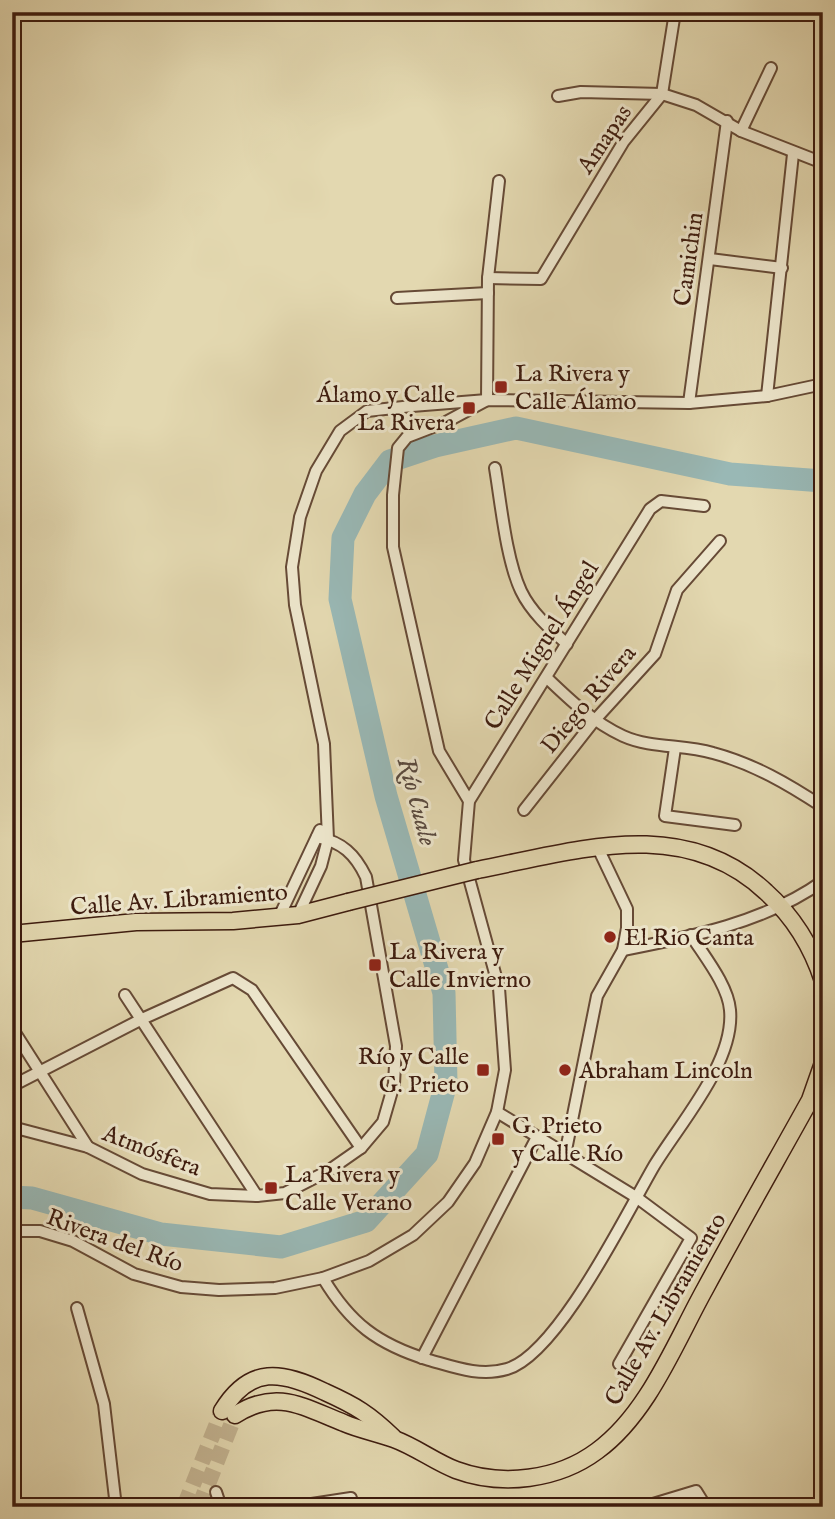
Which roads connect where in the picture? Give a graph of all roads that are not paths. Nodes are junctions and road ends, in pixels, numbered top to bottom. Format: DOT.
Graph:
graph roads {
  1 [pos="675,12"];
  2 [pos="771,68"];
  3 [pos="662,94"];
  4 [pos="558,96"];
  5 [pos="727,121"];
  6 [pos="741,131"];
  7 [pos="793,154"];
  8 [pos="823,163"];
  9 [pos="499,181"];
  10 [pos="710,259"];
  11 [pos="782,268"];
  12 [pos="488,278"];
  13 [pos="488,293"];
  14 [pos="397,298"];
  15 [pos="823,384"];
  16 [pos="767,396"];
  17 [pos="487,400"];
  18 [pos="690,403"];
  19 [pos="495,468"];
  20 [pos="704,506"];
  21 [pos="720,541"];
  22 [pos="567,644"];
  23 [pos="547,678"];
  24 [pos="594,721"];
  25 [pos="675,748"];
  26 [pos="469,801"];
  27 [pos="823,807"];
  28 [pos="524,810"];
  29 [pos="735,825"];
  30 [pos="322,838"];
  31 [pos="597,846"];
  32 [pos="464,860"];
  33 [pos="823,881"];
  34 [pos="782,907"];
  35 [pos="298,915"];
  36 [pos="279,917"];
  37 [pos="12,934"];
  38 [pos="691,935"];
  39 [pos="623,950"];
  40 [pos="823,981"];
  41 [pos="125,995"];
  42 [pos="142,1019"];
  43 [pos="12,1028"];
  44 [pos="823,1063"];
  45 [pos="38,1073"];
  46 [pos="12,1086"];
  47 [pos="497,1112"];
  48 [pos="12,1127"];
  49 [pos="537,1137"];
  50 [pos="88,1147"];
  51 [pos="360,1148"];
  52 [pos="565,1155"];
  53 [pos="257,1196"];
  54 [pos="636,1197"];
  55 [pos="12,1231"];
  56 [pos="323,1278"];
  57 [pos="77,1308"];
  58 [pos="422,1358"];
  59 [pos="619,1364"];
  60 [pos="395,1439"];
  61 [pos="216,1492"];
  62 [pos="351,1502"];
  63 [pos="116,1507"];
  64 [pos="221,1507"];
  65 [pos="292,1507"];
  66 [pos="643,1507"];
  67 [pos="706,1507"];
  1 -- 3 [label="street, Amapas"];
  2 -- 6 [label="street"];
  3 -- 4 [label="street"];
  3 -- 5 [label="street"];
  3 -- 12 [label="street, Amapas"];
  5 -- 6 [label="street"];
  5 -- 10 [label="street, Camichin"];
  6 -- 7 [label="street"];
  7 -- 8 [label="street"];
  7 -- 11 [label="street"];
  9 -- 12 [label="street"];
  10 -- 11 [label="street"];
  10 -- 18 [label="street, Camichin"];
  11 -- 16 [label="street"];
  12 -- 13 [label="street"];
  13 -- 14 [label="street"];
  13 -- 17 [label="street"];
  15 -- 16 [label="street"];
  16 -- 18 [label="street"];
  17 -- 18 [label="street"];
  17 -- 26 [label="street"];
  17 -- 30 [label="street"];
  19 -- 22 [label="street"];
  20 -- 22 [label="street, Calle Miguel Ángel"];
  21 -- 24 [label="street, Diego Rivera"];
  22 -- 23 [label="street, Calle Miguel Ángel"];
  23 -- 24 [label="street"];
  23 -- 26 [label="street, Calle Miguel Ángel"];
  24 -- 25 [label="street"];
  24 -- 28 [label="street, Diego Rivera"];
  25 -- 27 [label="street"];
  25 -- 29 [label="street"];
  26 -- 32 [label="street, Calle Miguel Ángel"];
  30 -- 35 [label="street"];
  30 -- 36 [label="street"];
  30 -- 51 [label="street, Atmósfera"];
  31 -- 34 [label="main road, Calle Av. Libramiento"];
  31 -- 35 [label="main road, Calle Av. Libramiento, bridge"];
  31 -- 39 [label="street"];
  32 -- 47 [label="street, Rivera del Río"];
  33 -- 34 [label="street"];
  34 -- 38 [label="street"];
  34 -- 40 [label="main road, Calle Av. Libramiento"];
  35 -- 36 [label="main road, Calle Av. Libramiento"];
  36 -- 37 [label="main road, Calle Av. Libramiento"];
  38 -- 39 [label="street"];
  38 -- 54 [label="street"];
  39 -- 52 [label="street"];
  41 -- 42 [label="street"];
  42 -- 45 [label="street"];
  42 -- 51 [label="street"];
  42 -- 53 [label="street"];
  43 -- 45 [label="street"];
  44 -- 60 [label="main road, Calle Av. Libramiento"];
  45 -- 46 [label="street"];
  45 -- 50 [label="street"];
  47 -- 49 [label="street"];
  47 -- 56 [label="street, Rivera del Río"];
  48 -- 50 [label="street, Atmósfera"];
  49 -- 52 [label="street"];
  49 -- 58 [label="street"];
  50 -- 53 [label="street, Atmósfera"];
  51 -- 53 [label="street, Atmósfera"];
  52 -- 54 [label="street"];
  54 -- 58 [label="street"];
  54 -- 59 [label="street"];
  55 -- 56 [label="street, Rivera del Río"];
  56 -- 58 [label="street"];
  57 -- 63 [label="street"];
  60 -- 60 [label="main road, Calle Av. Libramiento"];
  61 -- 64 [label="street"];
  62 -- 65 [label="street"];
  66 -- 67 [label="street"];
}
